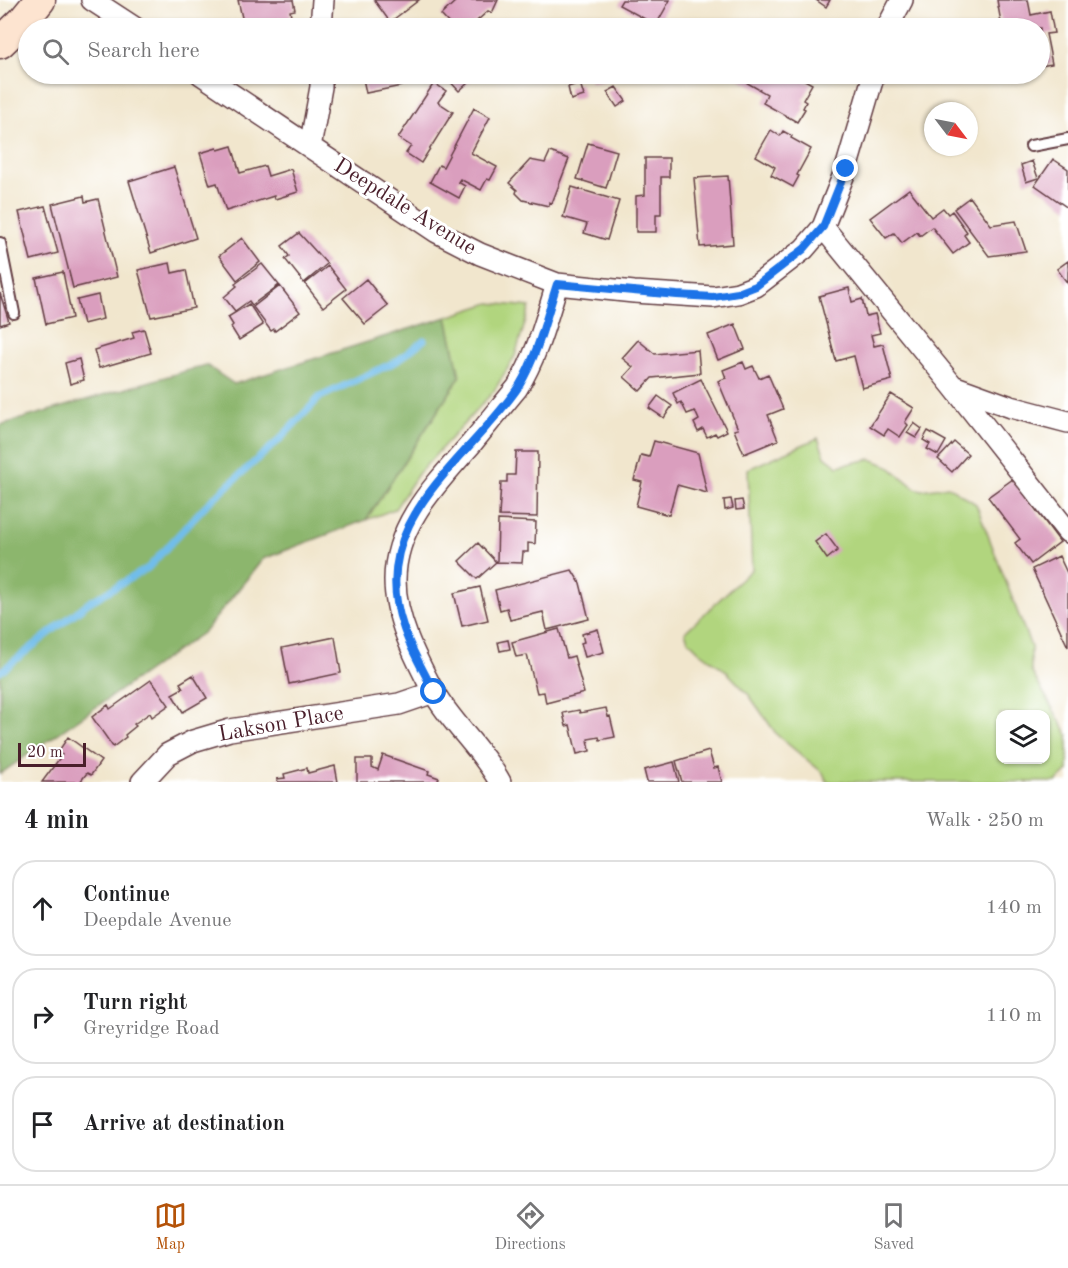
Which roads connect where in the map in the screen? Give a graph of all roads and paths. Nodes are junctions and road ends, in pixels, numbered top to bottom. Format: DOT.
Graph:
graph roads {
  1 [pos="40,0"];
  2 [pos="92,0"];
  3 [pos="323,0"];
  4 [pos="902,0"];
  5 [pos="25,18"];
  6 [pos="120,18"];
  7 [pos="322,18"];
  8 [pos="892,18"];
  9 [pos="18,26"];
  10 [pos="0,43"];
  11 [pos="216,84"];
  12 [pos="321,84"];
  13 [pos="871,84"];
  14 [pos="1068,139"];
  15 [pos="1031,146"];
  16 [pos="310,147"];
  17 [pos="823,227"];
  18 [pos="0,243"];
  19 [pos="557,284"];
  20 [pos="14,313"];
  21 [pos="952,385"];
  22 [pos="1068,422"];
  23 [pos="1068,532"];
  24 [pos="434,692"];
  25 [pos="142,782"];
  26 [pos="500,782"];
  1 -- 5 [label="street"];
  2 -- 6 [label="street"];
  3 -- 7 [label="street"];
  4 -- 8 [label="street"];
  9 -- 10 [label="street"];
  11 -- 16 [label="street, Deepdale Avenue"];
  12 -- 16 [label="street"];
  13 -- 17 [label="street, Deepdale Avenue"];
  14 -- 15 [label="lane"];
  16 -- 19 [label="street, Deepdale Avenue"];
  17 -- 19 [label="street, Deepdale Avenue"];
  17 -- 21 [label="street"];
  18 -- 20 [label="lane"];
  19 -- 24 [label="street"];
  21 -- 22 [label="street"];
  21 -- 23 [label="street"];
  24 -- 25 [label="street, Lakson Place"];
  24 -- 26 [label="street"];
}
